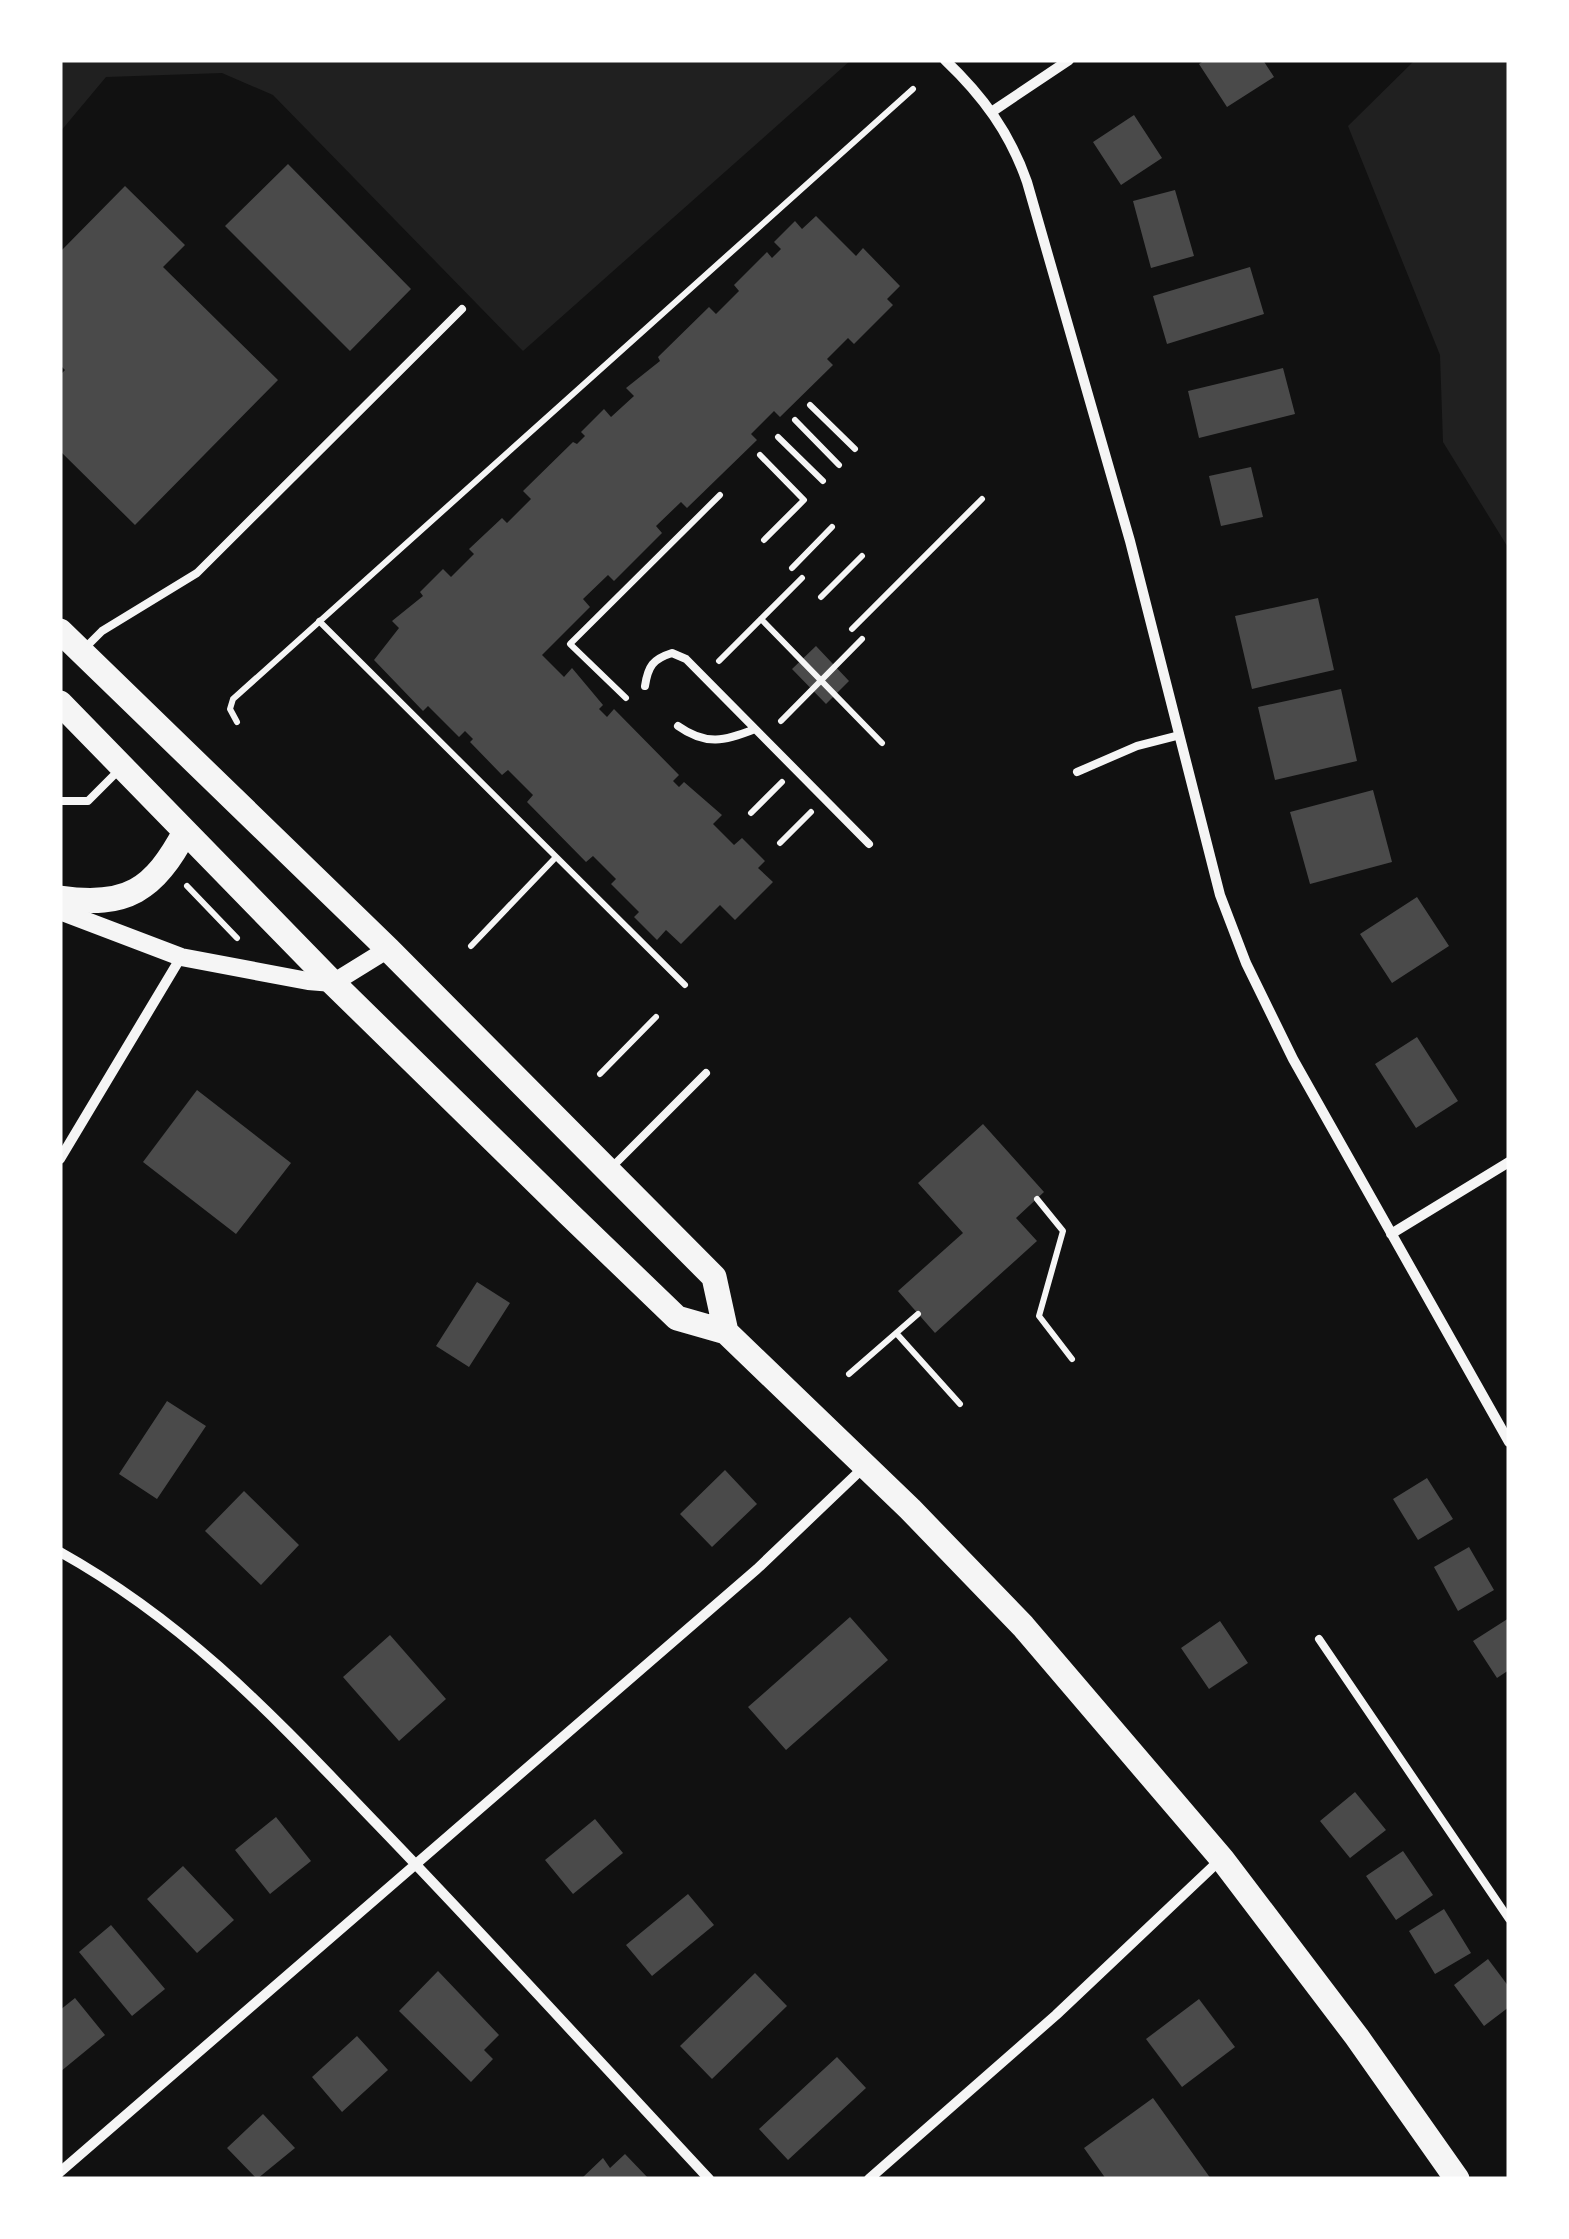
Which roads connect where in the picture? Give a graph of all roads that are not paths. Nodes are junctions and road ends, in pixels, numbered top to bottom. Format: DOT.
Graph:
graph roads {
  1 [pos="945,60"];
  2 [pos="1069,60"];
  3 [pos="993,110"];
  4 [pos="462,309"];
  5 [pos="60,631"];
  6 [pos="82,651"];
  7 [pos="645,686"];
  8 [pos="60,702"];
  9 [pos="678,726"];
  10 [pos="755,729"];
  11 [pos="1180,736"];
  12 [pos="122,767"];
  13 [pos="1077,772"];
  14 [pos="60,801"];
  15 [pos="185,832"];
  16 [pos="870,844"];
  17 [pos="60,898"];
  18 [pos="60,911"];
  19 [pos="388,949"];
  20 [pos="182,957"];
  21 [pos="333,983"];
  22 [pos="706,1072"];
  23 [pos="60,1159"];
  24 [pos="1509,1162"];
  25 [pos="610,1169"];
  26 [pos="1391,1234"];
  27 [pos="726,1332"];
  28 [pos="1509,1442"];
  29 [pos="865,1466"];
  30 [pos="60,1552"];
  31 [pos="1320,1639"];
  32 [pos="1222,1859"];
  33 [pos="416,1865"];
  34 [pos="1509,1920"];
  35 [pos="60,2172"];
  36 [pos="709,2179"];
  37 [pos="869,2179"];
  38 [pos="1457,2179"];
  1 -- 3 [label="street"];
  2 -- 3 [label="street"];
  3 -- 11 [label="street"];
  4 -- 6 [label="lane"];
  5 -- 6 [label="main road"];
  6 -- 19 [label="main road"];
  7 -- 10 [label="lane"];
  8 -- 12 [label="main road"];
  9 -- 10 [label="lane"];
  10 -- 16 [label="lane"];
  11 -- 13 [label="lane"];
  11 -- 26 [label="street"];
  12 -- 14 [label="lane"];
  12 -- 15 [label="main road"];
  15 -- 17 [label="main road"];
  15 -- 21 [label="main road"];
  18 -- 20 [label="street"];
  19 -- 21 [label="street"];
  19 -- 25 [label="main road"];
  20 -- 21 [label="street"];
  20 -- 23 [label="street"];
  21 -- 27 [label="main road"];
  22 -- 25 [label="lane"];
  24 -- 26 [label="street"];
  25 -- 27 [label="main road"];
  26 -- 28 [label="street"];
  27 -- 29 [label="main road"];
  29 -- 32 [label="main road"];
  29 -- 33 [label="street"];
  30 -- 33 [label="street"];
  31 -- 34 [label="lane"];
  32 -- 37 [label="street"];
  32 -- 38 [label="main road"];
  33 -- 35 [label="street"];
  33 -- 36 [label="street"];
}
